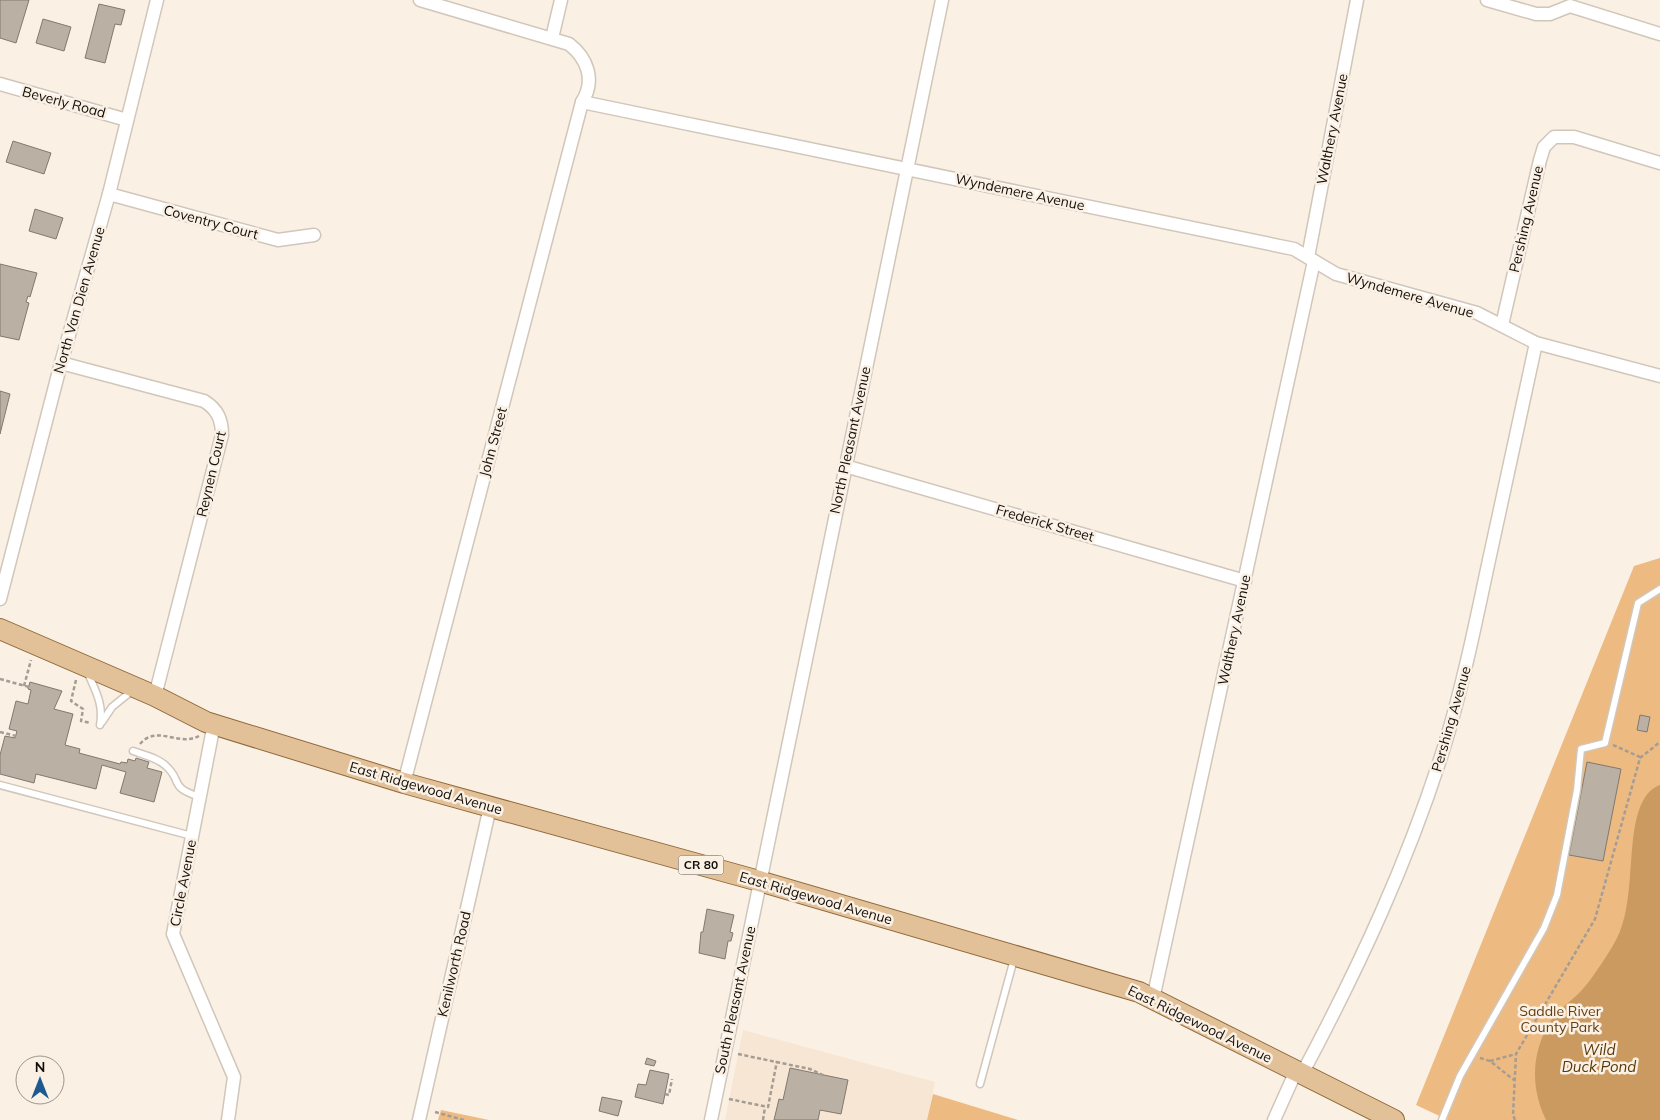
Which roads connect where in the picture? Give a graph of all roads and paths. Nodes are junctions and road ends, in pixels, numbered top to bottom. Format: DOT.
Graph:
graph roads {
  1 [pos="158,0"];
  2 [pos="420,0"];
  3 [pos="561,0"];
  4 [pos="942,0"];
  5 [pos="1357,0"];
  6 [pos="1488,0"];
  7 [pos="1571,3"];
  8 [pos="1660,34"];
  9 [pos="552,38"];
  10 [pos="0,84"];
  11 [pos="582,102"];
  12 [pos="127,120"];
  13 [pos="1660,163"];
  14 [pos="907,169"];
  15 [pos="109,194"];
  16 [pos="314,235"];
  17 [pos="1311,259"];
  18 [pos="1502,326"];
  19 [pos="1536,344"];
  20 [pos="61,362"];
  21 [pos="1660,376"];
  22 [pos="845,466"];
  23 [pos="1245,581"];
  24 [pos="1660,589"];
  25 [pos="0,599"];
  26 [pos="0,629"];
  27 [pos="32,656"];
  28 [pos="81,671"];
  29 [pos="0,679"];
  30 [pos="24,686"];
  31 [pos="29,687"];
  32 [pos="136,688"];
  33 [pos="155,696"];
  34 [pos="100,725"];
  35 [pos="207,730"];
  36 [pos="0,732"];
  37 [pos="16,736"];
  38 [pos="1660,742"];
  39 [pos="1605,743"];
  40 [pos="133,751"];
  41 [pos="1640,758"];
  42 [pos="404,783"];
  43 [pos="0,785"];
  44 [pos="200,796"];
  45 [pos="490,807"];
  46 [pos="192,836"];
  47 [pos="760,881"];
  48 [pos="1016,956"];
  49 [pos="1153,999"];
  50 [pos="738,1054"];
  51 [pos="1516,1054"];
  52 [pos="1472,1056"];
  53 [pos="777,1061"];
  54 [pos="1490,1061"];
  55 [pos="1299,1073"];
  56 [pos="825,1076"];
  57 [pos="672,1079"];
  58 [pos="1514,1080"];
  59 [pos="980,1084"];
  60 [pos="665,1094"];
  61 [pos="729,1099"];
  62 [pos="765,1107"];
  63 [pos="435,1112"];
  64 [pos="228,1120"];
  65 [pos="419,1120"];
  66 [pos="464,1120"];
  67 [pos="711,1120"];
  68 [pos="762,1120"];
  69 [pos="1274,1120"];
  70 [pos="1394,1120"];
  71 [pos="1442,1120"];
  72 [pos="1515,1120"];
  1 -- 12 [label="street, North Van Dien Avenue"];
  2 -- 9 [label="street"];
  3 -- 9 [label="street"];
  4 -- 14 [label="street, North Pleasant Avenue"];
  5 -- 17 [label="street, Walthery Avenue"];
  6 -- 7 [label="street"];
  7 -- 8 [label="street"];
  9 -- 11 [label="street"];
  10 -- 12 [label="street, Beverly Road"];
  11 -- 14 [label="street, Wyndemere Avenue"];
  11 -- 42 [label="street, John Street"];
  12 -- 15 [label="street, North Van Dien Avenue"];
  13 -- 18 [label="street, Pershing Avenue"];
  14 -- 17 [label="street, Wyndemere Avenue"];
  14 -- 22 [label="street, North Pleasant Avenue"];
  15 -- 16 [label="street, Coventry Court"];
  15 -- 20 [label="street, North Van Dien Avenue"];
  17 -- 18 [label="street, Wyndemere Avenue"];
  17 -- 23 [label="street, Walthery Avenue"];
  18 -- 19 [label="street, Wyndemere Avenue"];
  19 -- 21 [label="street, Wyndemere Avenue"];
  19 -- 55 [label="street, Pershing Avenue"];
  20 -- 25 [label="street, North Van Dien Avenue"];
  20 -- 33 [label="street, Reynen Court"];
  22 -- 23 [label="street, Frederick Street"];
  22 -- 47 [label="street, North Pleasant Avenue"];
  23 -- 49 [label="street, Walthery Avenue"];
  24 -- 39 [label="lane"];
  26 -- 28 [label="main road, East Ridgewood Avenue / CR 80"];
  27 -- 30 [label="path"];
  28 -- 32 [label="main road, East Ridgewood Avenue / CR 80"];
  28 -- 34 [label="lane"];
  28 -- 34 [label="path"];
  29 -- 30 [label="path"];
  30 -- 31 [label="path"];
  32 -- 33 [label="main road, East Ridgewood Avenue / CR 80"];
  32 -- 34 [label="lane"];
  33 -- 35 [label="main road, East Ridgewood Avenue / CR 80"];
  35 -- 40 [label="path"];
  35 -- 42 [label="main road, East Ridgewood Avenue / CR 80"];
  35 -- 44 [label="street, Circle Avenue"];
  36 -- 37 [label="path"];
  38 -- 41 [label="path"];
  39 -- 41 [label="path"];
  39 -- 52 [label="lane"];
  40 -- 44 [label="lane"];
  41 -- 51 [label="path"];
  42 -- 45 [label="main road, East Ridgewood Avenue / CR 80"];
  43 -- 46 [label="lane"];
  44 -- 46 [label="street, Circle Avenue"];
  45 -- 47 [label="main road, East Ridgewood Avenue / CR 80"];
  45 -- 65 [label="street, Kenilworth Road"];
  46 -- 64 [label="street, Circle Avenue"];
  47 -- 48 [label="main road, East Ridgewood Avenue / CR 80"];
  47 -- 67 [label="street, South Pleasant Avenue"];
  48 -- 49 [label="main road, East Ridgewood Avenue / CR 80"];
  48 -- 59 [label="lane"];
  49 -- 55 [label="main road, East Ridgewood Avenue / CR 80"];
  50 -- 53 [label="path"];
  51 -- 54 [label="path"];
  51 -- 58 [label="path"];
  52 -- 54 [label="path"];
  52 -- 71 [label="lane"];
  53 -- 56 [label="path"];
  53 -- 62 [label="path"];
  54 -- 58 [label="path"];
  55 -- 69 [label="street, Pershing Avenue"];
  55 -- 70 [label="main road, East Ridgewood Avenue / CR 80"];
  57 -- 60 [label="path"];
  58 -- 72 [label="path"];
  61 -- 62 [label="path"];
  62 -- 68 [label="path"];
  63 -- 66 [label="path"];
}
